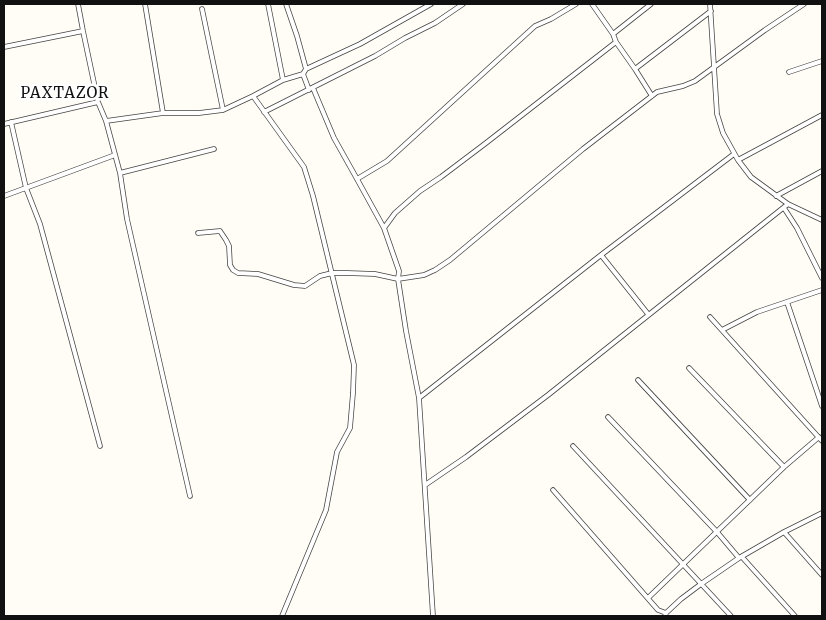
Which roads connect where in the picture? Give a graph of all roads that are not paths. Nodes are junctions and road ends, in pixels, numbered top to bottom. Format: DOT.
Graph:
graph roads {
  1 [pos="78,4"];
  2 [pos="145,4"];
  3 [pos="268,4"];
  4 [pos="286,4"];
  5 [pos="431,4"];
  6 [pos="463,4"];
  7 [pos="576,4"];
  8 [pos="592,4"];
  9 [pos="651,4"];
  10 [pos="710,4"];
  11 [pos="804,4"];
  12 [pos="202,9"];
  13 [pos="711,11"];
  14 [pos="82,31"];
  15 [pos="613,34"];
  16 [pos="616,42"];
  17 [pos="4,47"];
  18 [pos="822,61"];
  19 [pos="713,68"];
  20 [pos="306,69"];
  21 [pos="635,69"];
  22 [pos="789,72"];
  23 [pos="303,74"];
  24 [pos="283,80"];
  25 [pos="311,89"];
  26 [pos="253,96"];
  27 [pos="652,96"];
  28 [pos="98,102"];
  29 [pos="223,110"];
  30 [pos="264,112"];
  31 [pos="163,113"];
  32 [pos="822,115"];
  33 [pos="106,121"];
  34 [pos="11,122"];
  35 [pos="4,124"];
  36 [pos="214,148"];
  37 [pos="734,154"];
  38 [pos="115,156"];
  39 [pos="738,160"];
  40 [pos="822,171"];
  41 [pos="120,173"];
  42 [pos="358,179"];
  43 [pos="26,188"];
  44 [pos="4,196"];
  45 [pos="776,196"];
  46 [pos="788,204"];
  47 [pos="784,208"];
  48 [pos="822,220"];
  49 [pos="384,228"];
  50 [pos="198,233"];
  51 [pos="602,255"];
  52 [pos="332,273"];
  53 [pos="822,278"];
  54 [pos="398,279"];
  55 [pos="822,290"];
  56 [pos="787,302"];
  57 [pos="648,314"];
  58 [pos="710,317"];
  59 [pos="722,330"];
  60 [pos="689,368"];
  61 [pos="638,380"];
  62 [pos="419,398"];
  63 [pos="822,406"];
  64 [pos="608,417"];
  65 [pos="818,436"];
  66 [pos="822,440"];
  67 [pos="100,446"];
  68 [pos="573,446"];
  69 [pos="784,467"];
  70 [pos="425,484"];
  71 [pos="553,490"];
  72 [pos="190,496"];
  73 [pos="750,500"];
  74 [pos="822,513"];
  75 [pos="717,532"];
  76 [pos="784,532"];
  77 [pos="741,558"];
  78 [pos="683,563"];
  79 [pos="822,575"];
  80 [pos="701,584"];
  81 [pos="648,598"];
  82 [pos="666,614"];
  83 [pos="282,616"];
  84 [pos="433,616"];
  85 [pos="731,616"];
  86 [pos="796,616"];
  1 -- 14 [label="street"];
  2 -- 31 [label="street"];
  3 -- 24 [label="street"];
  4 -- 20 [label="street"];
  5 -- 20 [label="street"];
  6 -- 25 [label="street"];
  7 -- 42 [label="street"];
  8 -- 15 [label="street"];
  9 -- 15 [label="street"];
  10 -- 13 [label="street"];
  11 -- 19 [label="street"];
  12 -- 29 [label="street"];
  13 -- 19 [label="street"];
  13 -- 21 [label="street"];
  14 -- 17 [label="street"];
  14 -- 28 [label="street"];
  15 -- 16 [label="street"];
  16 -- 21 [label="street"];
  16 -- 49 [label="street"];
  18 -- 22 [label="street"];
  19 -- 27 [label="street"];
  19 -- 37 [label="street"];
  20 -- 23 [label="street"];
  21 -- 27 [label="street"];
  23 -- 24 [label="street"];
  23 -- 25 [label="street"];
  24 -- 26 [label="street"];
  25 -- 30 [label="street"];
  25 -- 42 [label="street"];
  26 -- 29 [label="street"];
  26 -- 30 [label="street"];
  27 -- 54 [label="street"];
  28 -- 33 [label="street"];
  28 -- 34 [label="street"];
  29 -- 31 [label="street"];
  30 -- 52 [label="street"];
  31 -- 33 [label="street"];
  32 -- 39 [label="street"];
  33 -- 38 [label="street"];
  34 -- 35 [label="street"];
  34 -- 43 [label="street"];
  36 -- 41 [label="street"];
  37 -- 39 [label="street"];
  37 -- 51 [label="street"];
  38 -- 41 [label="street"];
  38 -- 43 [label="street"];
  39 -- 45 [label="street"];
  40 -- 45 [label="street"];
  41 -- 72 [label="street"];
  42 -- 49 [label="street"];
  43 -- 44 [label="street"];
  43 -- 67 [label="street"];
  45 -- 46 [label="street"];
  46 -- 47 [label="street"];
  46 -- 48 [label="street"];
  47 -- 53 [label="street"];
  47 -- 57 [label="street"];
  49 -- 54 [label="street"];
  50 -- 52 [label="street"];
  51 -- 57 [label="street"];
  51 -- 62 [label="street"];
  52 -- 54 [label="street"];
  52 -- 83 [label="street"];
  54 -- 62 [label="street"];
  55 -- 56 [label="street"];
  56 -- 59 [label="street"];
  56 -- 63 [label="street"];
  57 -- 70 [label="street"];
  58 -- 59 [label="street"];
  59 -- 65 [label="street"];
  60 -- 69 [label="street"];
  61 -- 73 [label="street"];
  62 -- 70 [label="street"];
  64 -- 75 [label="street"];
  65 -- 66 [label="street"];
  65 -- 69 [label="street"];
  68 -- 78 [label="street"];
  69 -- 73 [label="street"];
  70 -- 84 [label="street"];
  71 -- 81 [label="street"];
  73 -- 75 [label="street"];
  74 -- 76 [label="street"];
  75 -- 77 [label="street"];
  75 -- 78 [label="street"];
  76 -- 77 [label="street"];
  76 -- 79 [label="street"];
  77 -- 80 [label="street"];
  77 -- 86 [label="street"];
  78 -- 80 [label="street"];
  78 -- 81 [label="street"];
  80 -- 82 [label="street"];
  80 -- 85 [label="street"];
  81 -- 82 [label="street"];
}
